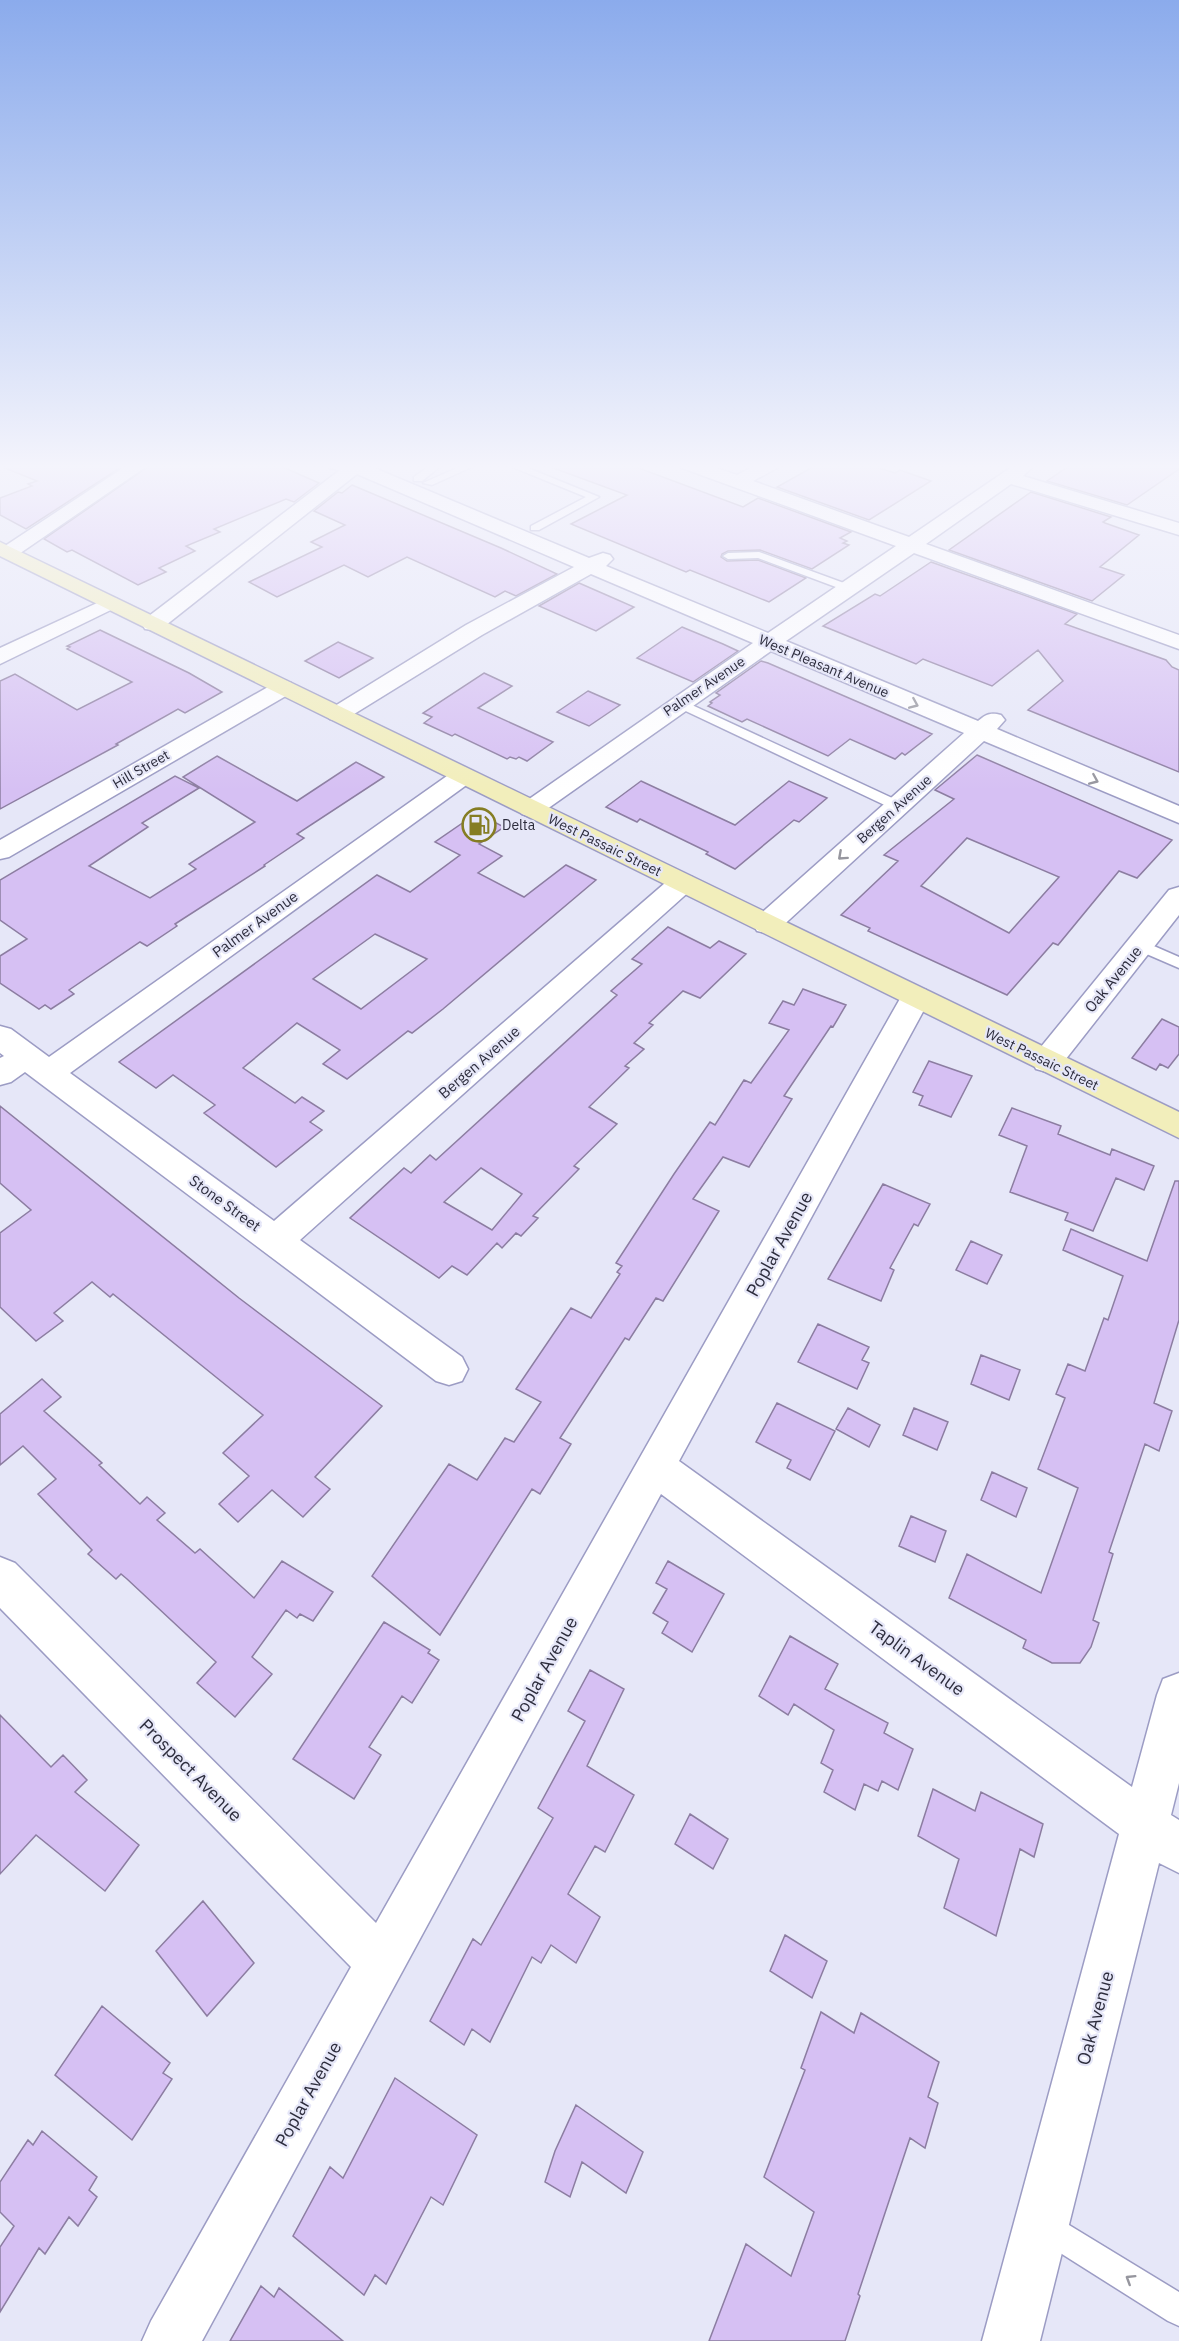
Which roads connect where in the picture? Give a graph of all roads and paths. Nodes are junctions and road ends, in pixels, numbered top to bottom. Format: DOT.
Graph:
graph roads {
  1 [pos="50,573"];
  2 [pos="215,573"];
  3 [pos="577,573"];
  4 [pos="625,573"];
  5 [pos="808,573"];
  6 [pos="870,573"];
  7 [pos="990,573"];
  8 [pos="848,588"];
  9 [pos="110,603"];
  10 [pos="153,624"];
  11 [pos="777,637"];
  12 [pos="1179,642"];
  13 [pos="0,657"];
  14 [pos="283,688"];
  15 [pos="680,703"];
  16 [pos="338,714"];
  17 [pos="987,725"];
  18 [pos="463,776"];
  19 [pos="1179,795"];
  20 [pos="898,806"];
  21 [pos="531,809"];
  22 [pos="1179,815"];
  23 [pos="0,851"];
  24 [pos="682,883"];
  25 [pos="1179,896"];
  26 [pos="767,924"];
  27 [pos="1140,945"];
  28 [pos="1179,963"];
  29 [pos="916,997"];
  30 [pos="18,1060"];
  31 [pos="1047,1061"];
  32 [pos="1179,1126"];
  33 [pos="275,1241"];
  34 [pos="449,1370"];
  35 [pos="656,1467"];
  36 [pos="0,1578"];
  37 [pos="1179,1695"];
  38 [pos="1163,1837"];
  39 [pos="381,1962"];
  40 [pos="1041,2223"];
  41 [pos="1179,2310"];
  42 [pos="171,2341"];
  43 [pos="1011,2341"];
  1 -- 9 [label="main road, West Passaic Street"];
  2 -- 10 [label="street"];
  3 -- 16 [label="street"];
  4 -- 11 [label="street, West Pleasant Avenue"];
  5 -- 8 [label="lane"];
  6 -- 8 [label="street, Palmer Avenue"];
  7 -- 12 [label="street"];
  8 -- 11 [label="street, Palmer Avenue"];
  9 -- 10 [label="main road, West Passaic Street"];
  9 -- 13 [label="street"];
  10 -- 14 [label="main road, West Passaic Street"];
  11 -- 15 [label="street, Palmer Avenue"];
  11 -- 17 [label="street, West Pleasant Avenue"];
  14 -- 16 [label="main road, West Passaic Street"];
  14 -- 23 [label="street, Hill Street"];
  15 -- 20 [label="lane"];
  15 -- 21 [label="street, Palmer Avenue"];
  16 -- 18 [label="main road, West Passaic Street"];
  17 -- 19 [label="street, West Pleasant Avenue"];
  17 -- 20 [label="street, Bergen Avenue"];
  17 -- 22 [label="street, West Pleasant Avenue, one-way"];
  18 -- 21 [label="main road, West Passaic Street"];
  18 -- 30 [label="street, Palmer Avenue"];
  20 -- 26 [label="street, Bergen Avenue, one-way"];
  21 -- 24 [label="main road, West Passaic Street"];
  24 -- 26 [label="main road, West Passaic Street"];
  24 -- 33 [label="street, Bergen Avenue"];
  25 -- 27 [label="street, Oak Avenue"];
  26 -- 29 [label="main road, West Passaic Street"];
  27 -- 28 [label="lane"];
  27 -- 31 [label="street, Oak Avenue"];
  29 -- 31 [label="main road, West Passaic Street"];
  29 -- 35 [label="street, Poplar Avenue"];
  30 -- 33 [label="street, Stone Street"];
  31 -- 32 [label="main road, West Passaic Street"];
  33 -- 34 [label="street, Stone Street"];
  35 -- 38 [label="street, Taplin Avenue"];
  35 -- 39 [label="street, Poplar Avenue"];
  36 -- 39 [label="street, Prospect Avenue"];
  37 -- 38 [label="street, Oak Avenue"];
  38 -- 40 [label="street, Oak Avenue"];
  39 -- 42 [label="street, Poplar Avenue"];
  41 -- 40 [label="lane, one-way"];
  40 -- 43 [label="street, Oak Avenue"];
}
